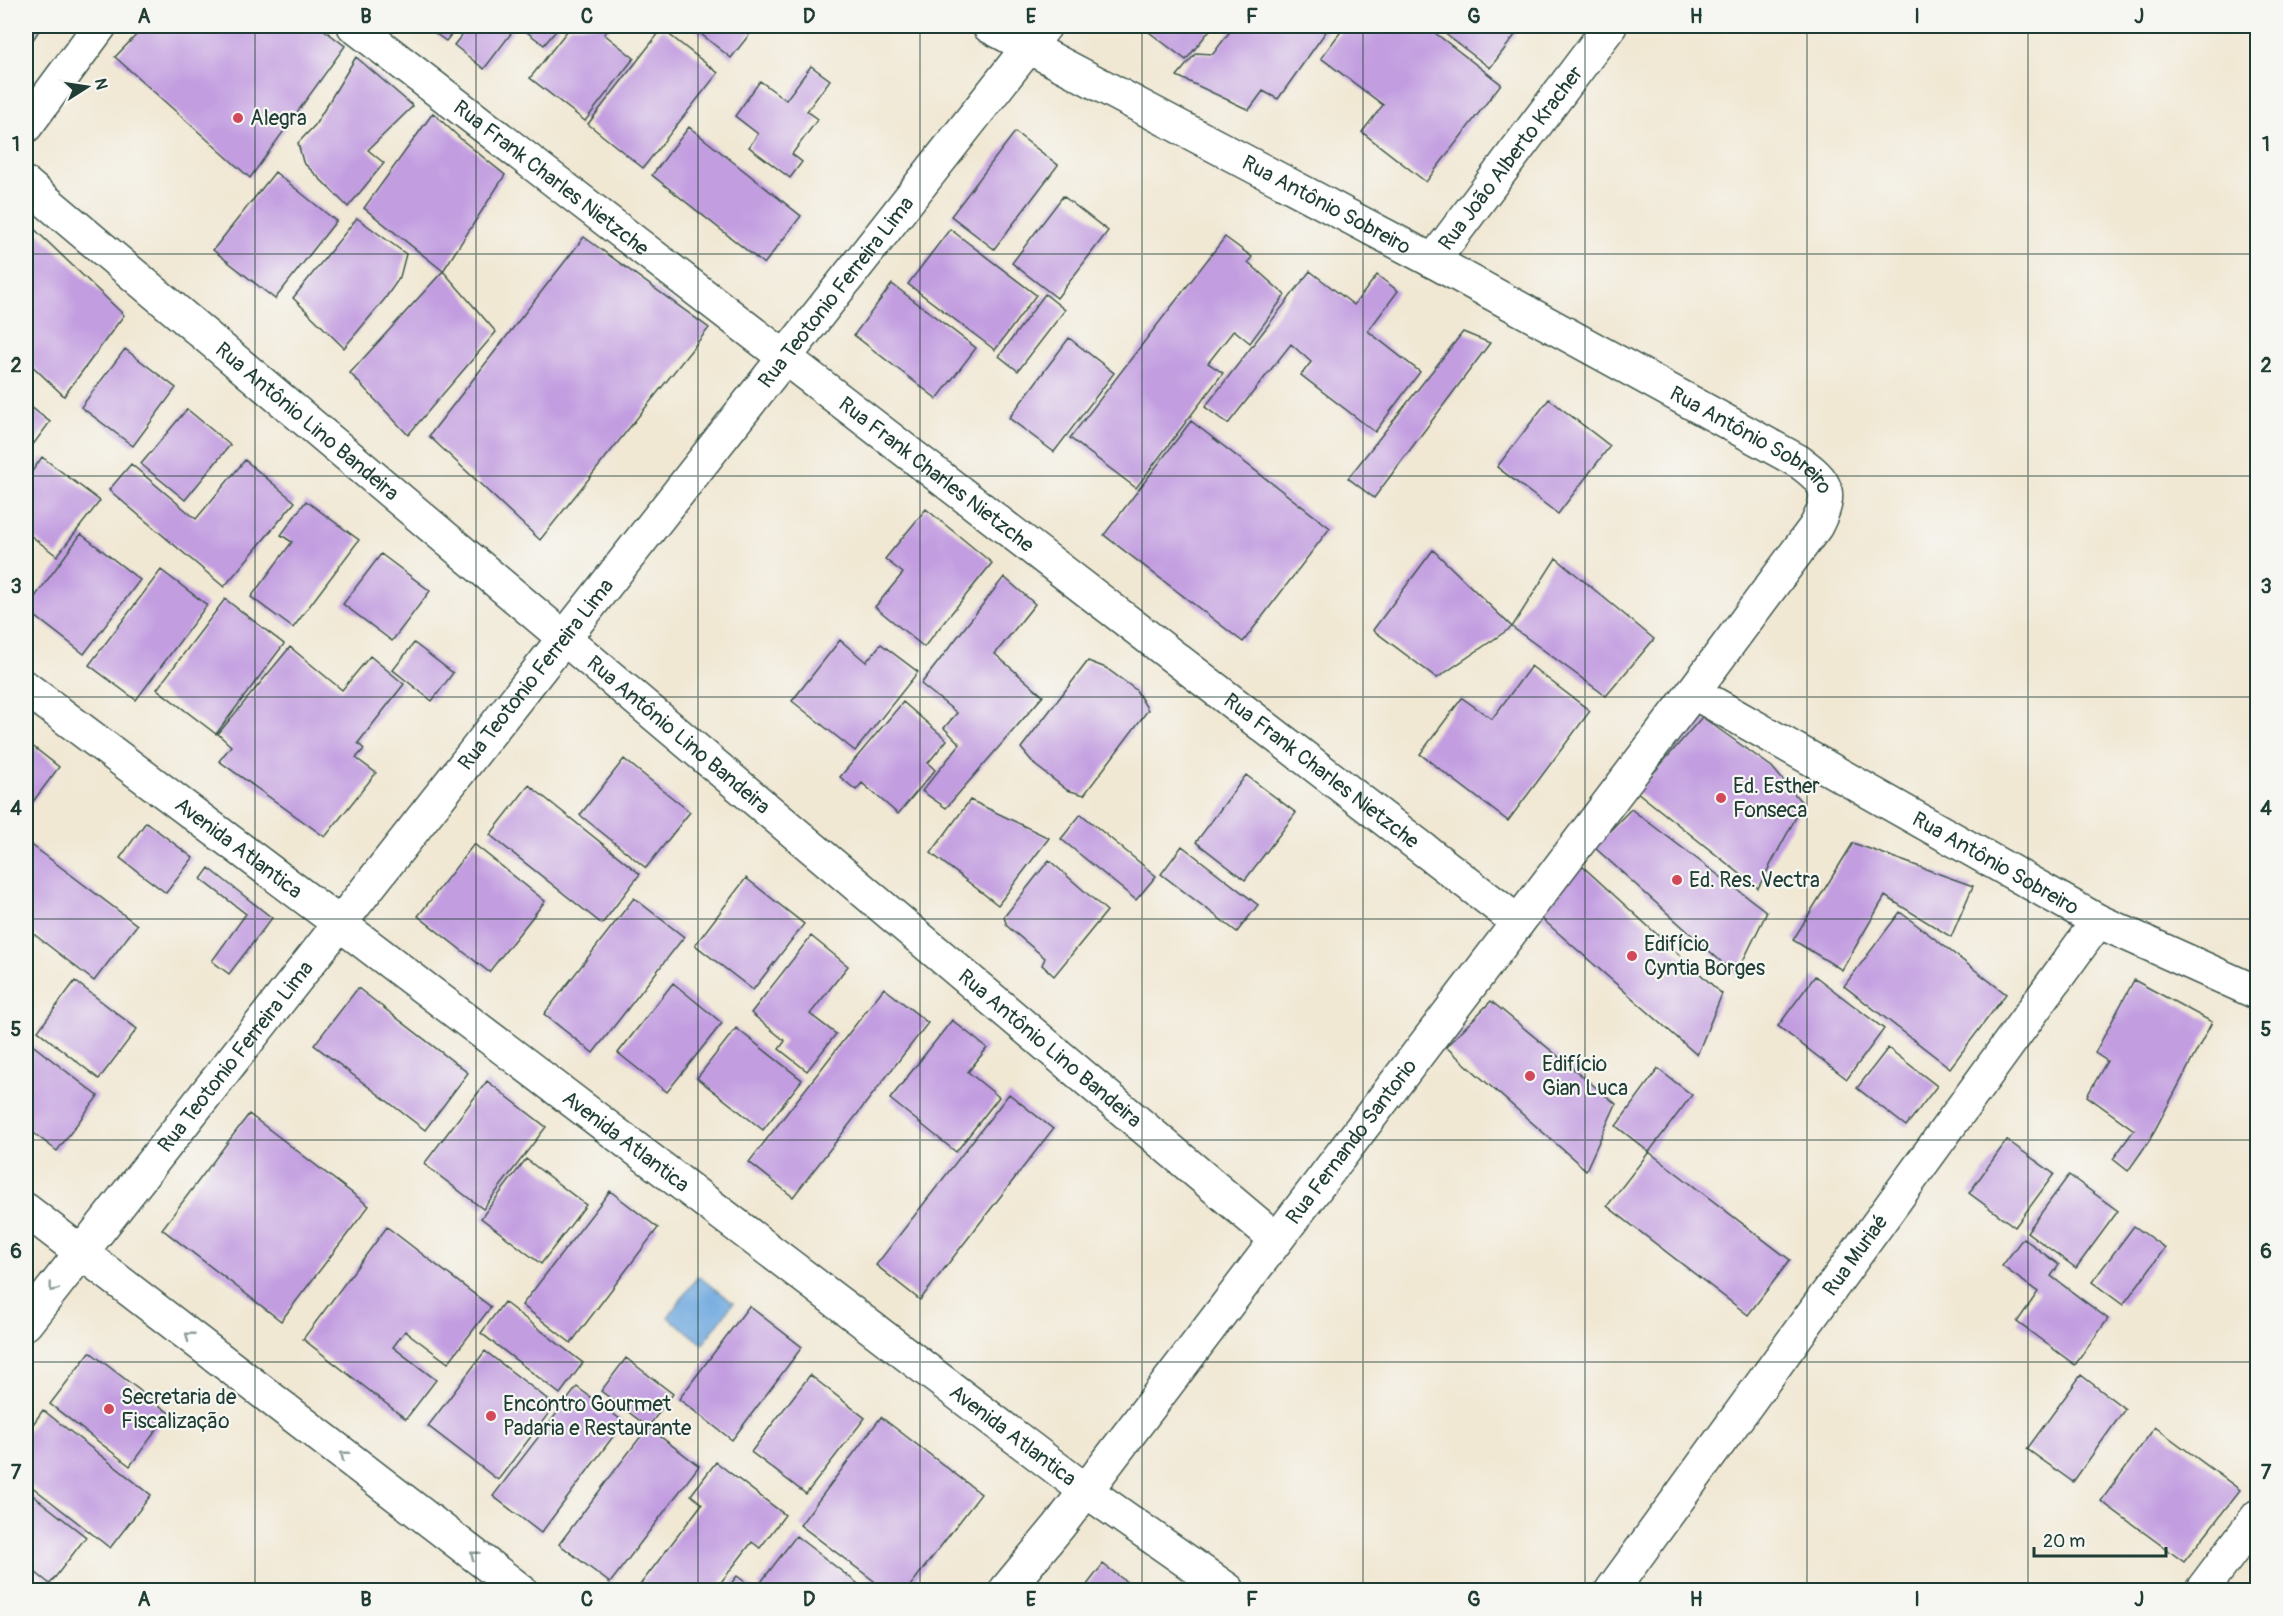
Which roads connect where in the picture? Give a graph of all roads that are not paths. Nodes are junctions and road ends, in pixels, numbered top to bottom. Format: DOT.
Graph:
graph roads {
  1 [pos="100,26"];
  2 [pos="354,26"];
  3 [pos="989,26"];
  4 [pos="1610,26"];
  5 [pos="1037,36"];
  6 [pos="26,126"];
  7 [pos="26,184"];
  8 [pos="1433,261"];
  9 [pos="784,358"];
  10 [pos="564,638"];
  11 [pos="26,688"];
  12 [pos="1693,692"];
  13 [pos="2098,921"];
  14 [pos="1518,922"];
  15 [pos="340,924"];
  16 [pos="2258,993"];
  17 [pos="26,1210"];
  18 [pos="1276,1239"];
  19 [pos="81,1253"];
  20 [pos="26,1323"];
  21 [pos="1085,1490"];
  22 [pos="2258,1516"];
  23 [pos="520,1590"];
  24 [pos="1006,1590"];
  25 [pos="1227,1590"];
  26 [pos="1612,1590"];
  27 [pos="2202,1590"];
  1 -- 6 [label="street"];
  2 -- 9 [label="street, Rua Frank Charles Nietzche"];
  3 -- 5 [label="street, Rua Antônio Sobreiro"];
  4 -- 8 [label="street, Rua João Alberto Kracher"];
  5 -- 8 [label="street, Rua Antônio Sobreiro"];
  5 -- 9 [label="street, Rua Teotonio Ferreira Lima"];
  7 -- 10 [label="street, Rua Antônio Lino Bandeira"];
  8 -- 12 [label="street, Rua Antônio Sobreiro"];
  9 -- 10 [label="street, Rua Teotonio Ferreira Lima"];
  9 -- 14 [label="street, Rua Frank Charles Nietzche"];
  10 -- 15 [label="street, Rua Teotonio Ferreira Lima"];
  10 -- 18 [label="street, Rua Antônio Lino Bandeira"];
  11 -- 15 [label="street, Avenida Atlantica"];
  12 -- 13 [label="street, Rua Antônio Sobreiro"];
  12 -- 14 [label="street, Rua Fernando Santorio"];
  13 -- 16 [label="street, Rua Antônio Sobreiro"];
  13 -- 26 [label="street, Rua Muriaé"];
  14 -- 18 [label="street, Rua Fernando Santorio"];
  15 -- 19 [label="street, Rua Teotonio Ferreira Lima"];
  15 -- 21 [label="street, Avenida Atlantica"];
  17 -- 19 [label="street"];
  18 -- 21 [label="street, Rua Fernando Santorio"];
  19 -- 20 [label="street, Rua Teotonio Ferreira Lima, one-way"];
  23 -- 19 [label="street, one-way"];
  21 -- 24 [label="street, Rua Fernando Santorio"];
  21 -- 25 [label="street, Avenida Atlantica"];
  22 -- 27 [label="street"];
}
